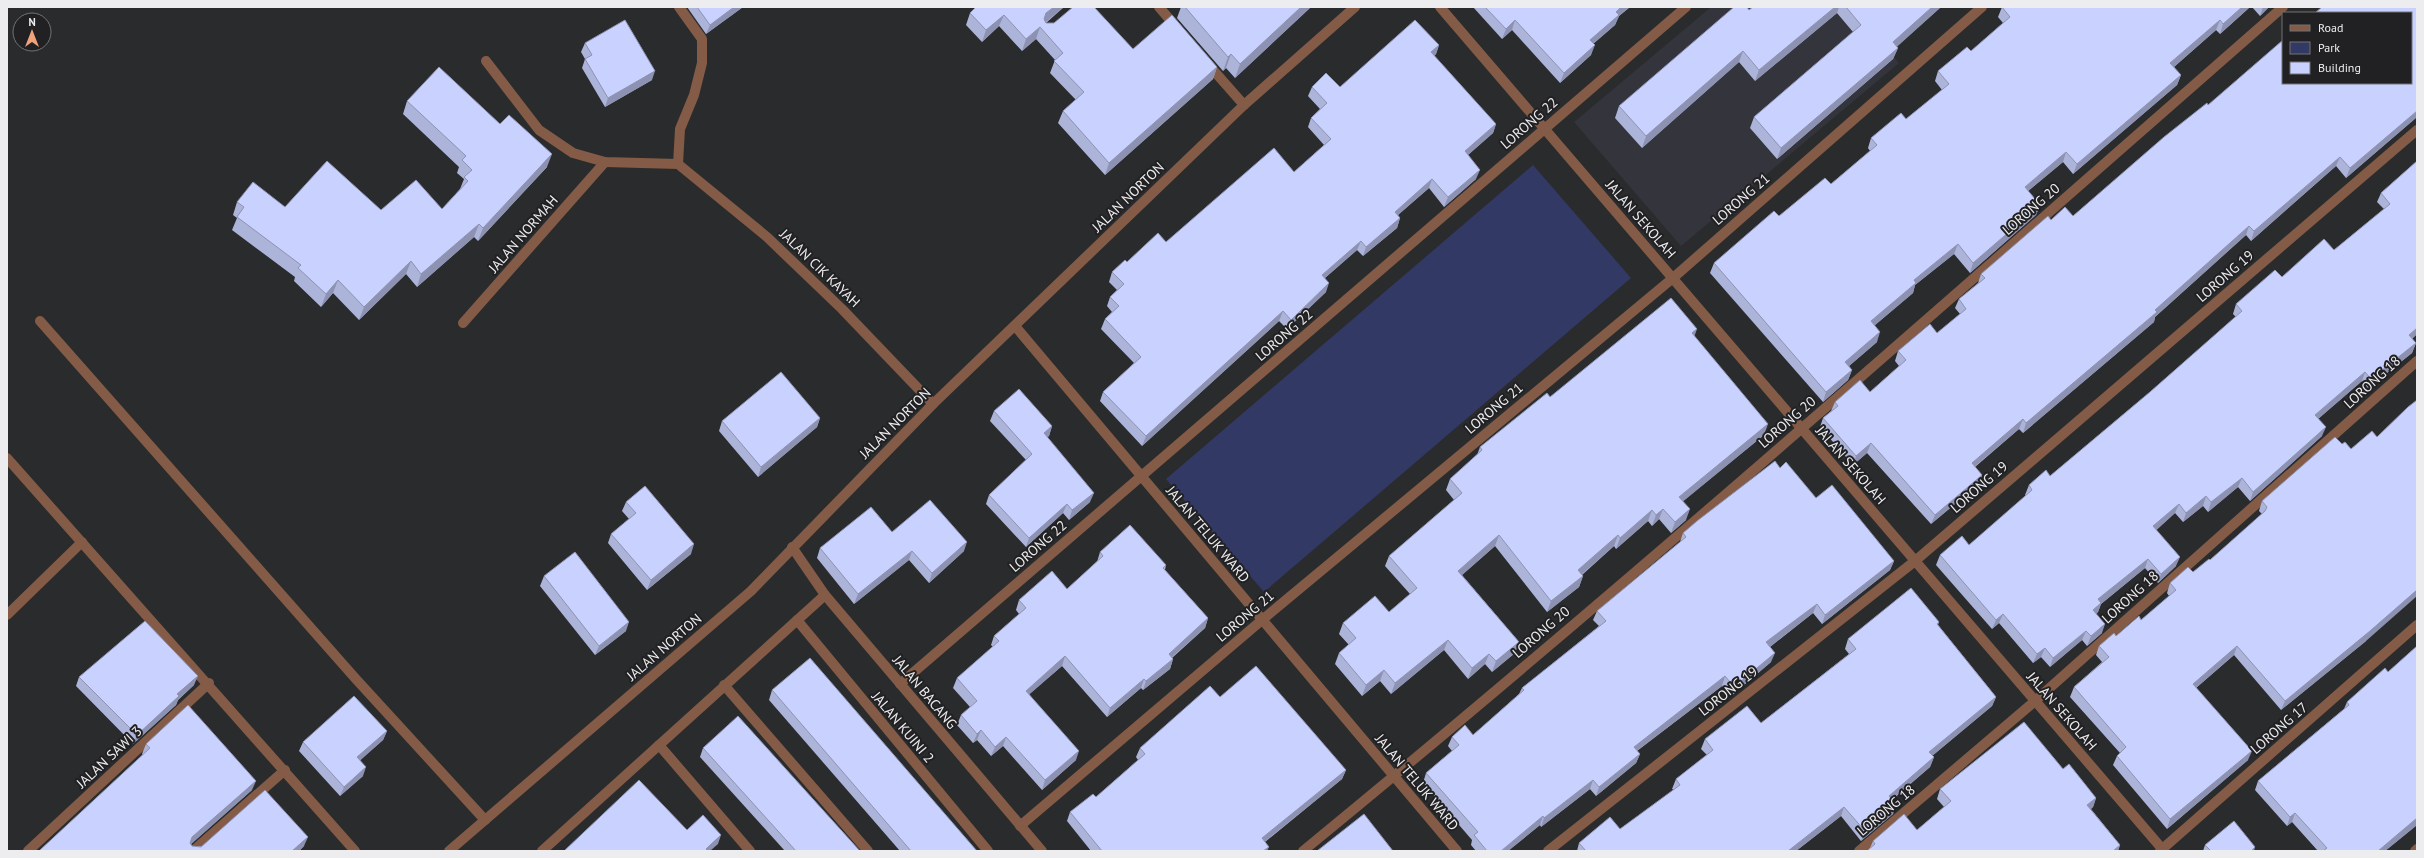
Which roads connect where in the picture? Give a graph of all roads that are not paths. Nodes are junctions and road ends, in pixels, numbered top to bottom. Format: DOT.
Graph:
graph roads {
  1 [pos="679,7"];
  2 [pos="1159,7"];
  3 [pos="1355,7"];
  4 [pos="1440,7"];
  5 [pos="1686,7"];
  6 [pos="1982,7"];
  7 [pos="2283,7"];
  8 [pos="1184,36"];
  9 [pos="1199,53"];
  10 [pos="486,61"];
  11 [pos="1244,105"];
  12 [pos="1544,128"];
  13 [pos="2417,130"];
  14 [pos="605,162"];
  15 [pos="678,164"];
  16 [pos="1673,278"];
  17 [pos="40,321"];
  18 [pos="463,323"];
  19 [pos="1015,326"];
  20 [pos="2417,361"];
  21 [pos="933,404"];
  22 [pos="1801,428"];
  23 [pos="7,458"];
  24 [pos="1141,476"];
  25 [pos="82,542"];
  26 [pos="792,547"];
  27 [pos="1915,561"];
  28 [pos="825,595"];
  29 [pos="7,615"];
  30 [pos="797,620"];
  31 [pos="1262,620"];
  32 [pos="2417,625"];
  33 [pos="208,684"];
  34 [pos="900,684"];
  35 [pos="724,685"];
  36 [pos="2035,701"];
  37 [pos="659,745"];
  38 [pos="285,770"];
  39 [pos="1394,776"];
  40 [pos="485,820"];
  41 [pos="1020,826"];
  42 [pos="353,850"];
  43 [pos="2162,850"];
  44 [pos="28,851"];
  45 [pos="193,851"];
  46 [pos="449,851"];
  47 [pos="542,851"];
  48 [pos="750,851"];
  49 [pos="868,851"];
  50 [pos="988,851"];
  51 [pos="1041,851"];
  52 [pos="1303,851"];
  53 [pos="1457,851"];
  54 [pos="1548,851"];
  55 [pos="1859,851"];
  1 -- 15 [label="street"];
  2 -- 8 [label="street"];
  3 -- 11 [label="street, JALAN NORTON"];
  4 -- 12 [label="street, JALAN SEKOLAH"];
  5 -- 12 [label="street, LORONG 22"];
  6 -- 16 [label="street, LORONG 21"];
  7 -- 22 [label="street, LORONG 20"];
  9 -- 11 [label="street"];
  10 -- 14 [label="street"];
  11 -- 19 [label="street, JALAN NORTON"];
  12 -- 16 [label="street, JALAN SEKOLAH"];
  12 -- 24 [label="street, LORONG 22"];
  13 -- 27 [label="street, LORONG 19"];
  14 -- 15 [label="street"];
  14 -- 18 [label="street, JALAN NORMAH"];
  15 -- 21 [label="street, JALAN CIK KAYAH"];
  16 -- 22 [label="street, JALAN SEKOLAH"];
  16 -- 31 [label="street, LORONG 21"];
  17 -- 40 [label="street"];
  19 -- 21 [label="street, JALAN NORTON"];
  19 -- 24 [label="street, JALAN TELUK WARD"];
  20 -- 36 [label="street, LORONG 18"];
  21 -- 26 [label="street, JALAN NORTON"];
  22 -- 27 [label="street, JALAN SEKOLAH"];
  22 -- 39 [label="street, LORONG 20"];
  23 -- 25 [label="street"];
  24 -- 31 [label="street, JALAN TELUK WARD"];
  24 -- 34 [label="street, LORONG 22"];
  25 -- 29 [label="street"];
  25 -- 33 [label="street"];
  26 -- 28 [label="street, JALAN BACANG"];
  26 -- 40 [label="street, JALAN NORTON"];
  27 -- 36 [label="street, JALAN SEKOLAH"];
  27 -- 54 [label="street, LORONG 19"];
  28 -- 30 [label="street"];
  28 -- 34 [label="street, JALAN BACANG"];
  30 -- 35 [label="street"];
  30 -- 50 [label="street, JALAN KUINI 2"];
  31 -- 39 [label="street, JALAN TELUK WARD"];
  31 -- 41 [label="street, LORONG 21"];
  32 -- 43 [label="street, LORONG 17"];
  33 -- 38 [label="street"];
  33 -- 44 [label="street, JALAN SAWI 3"];
  34 -- 41 [label="street, JALAN BACANG"];
  35 -- 37 [label="street"];
  35 -- 49 [label="street"];
  36 -- 43 [label="street, JALAN SEKOLAH"];
  36 -- 55 [label="street, LORONG 18"];
  37 -- 47 [label="street"];
  37 -- 48 [label="street"];
  38 -- 42 [label="street"];
  38 -- 45 [label="street"];
  39 -- 52 [label="street, LORONG 20"];
  39 -- 53 [label="street, JALAN TELUK WARD"];
  40 -- 46 [label="street, JALAN NORTON"];
  41 -- 51 [label="street, JALAN BACANG"];
}
